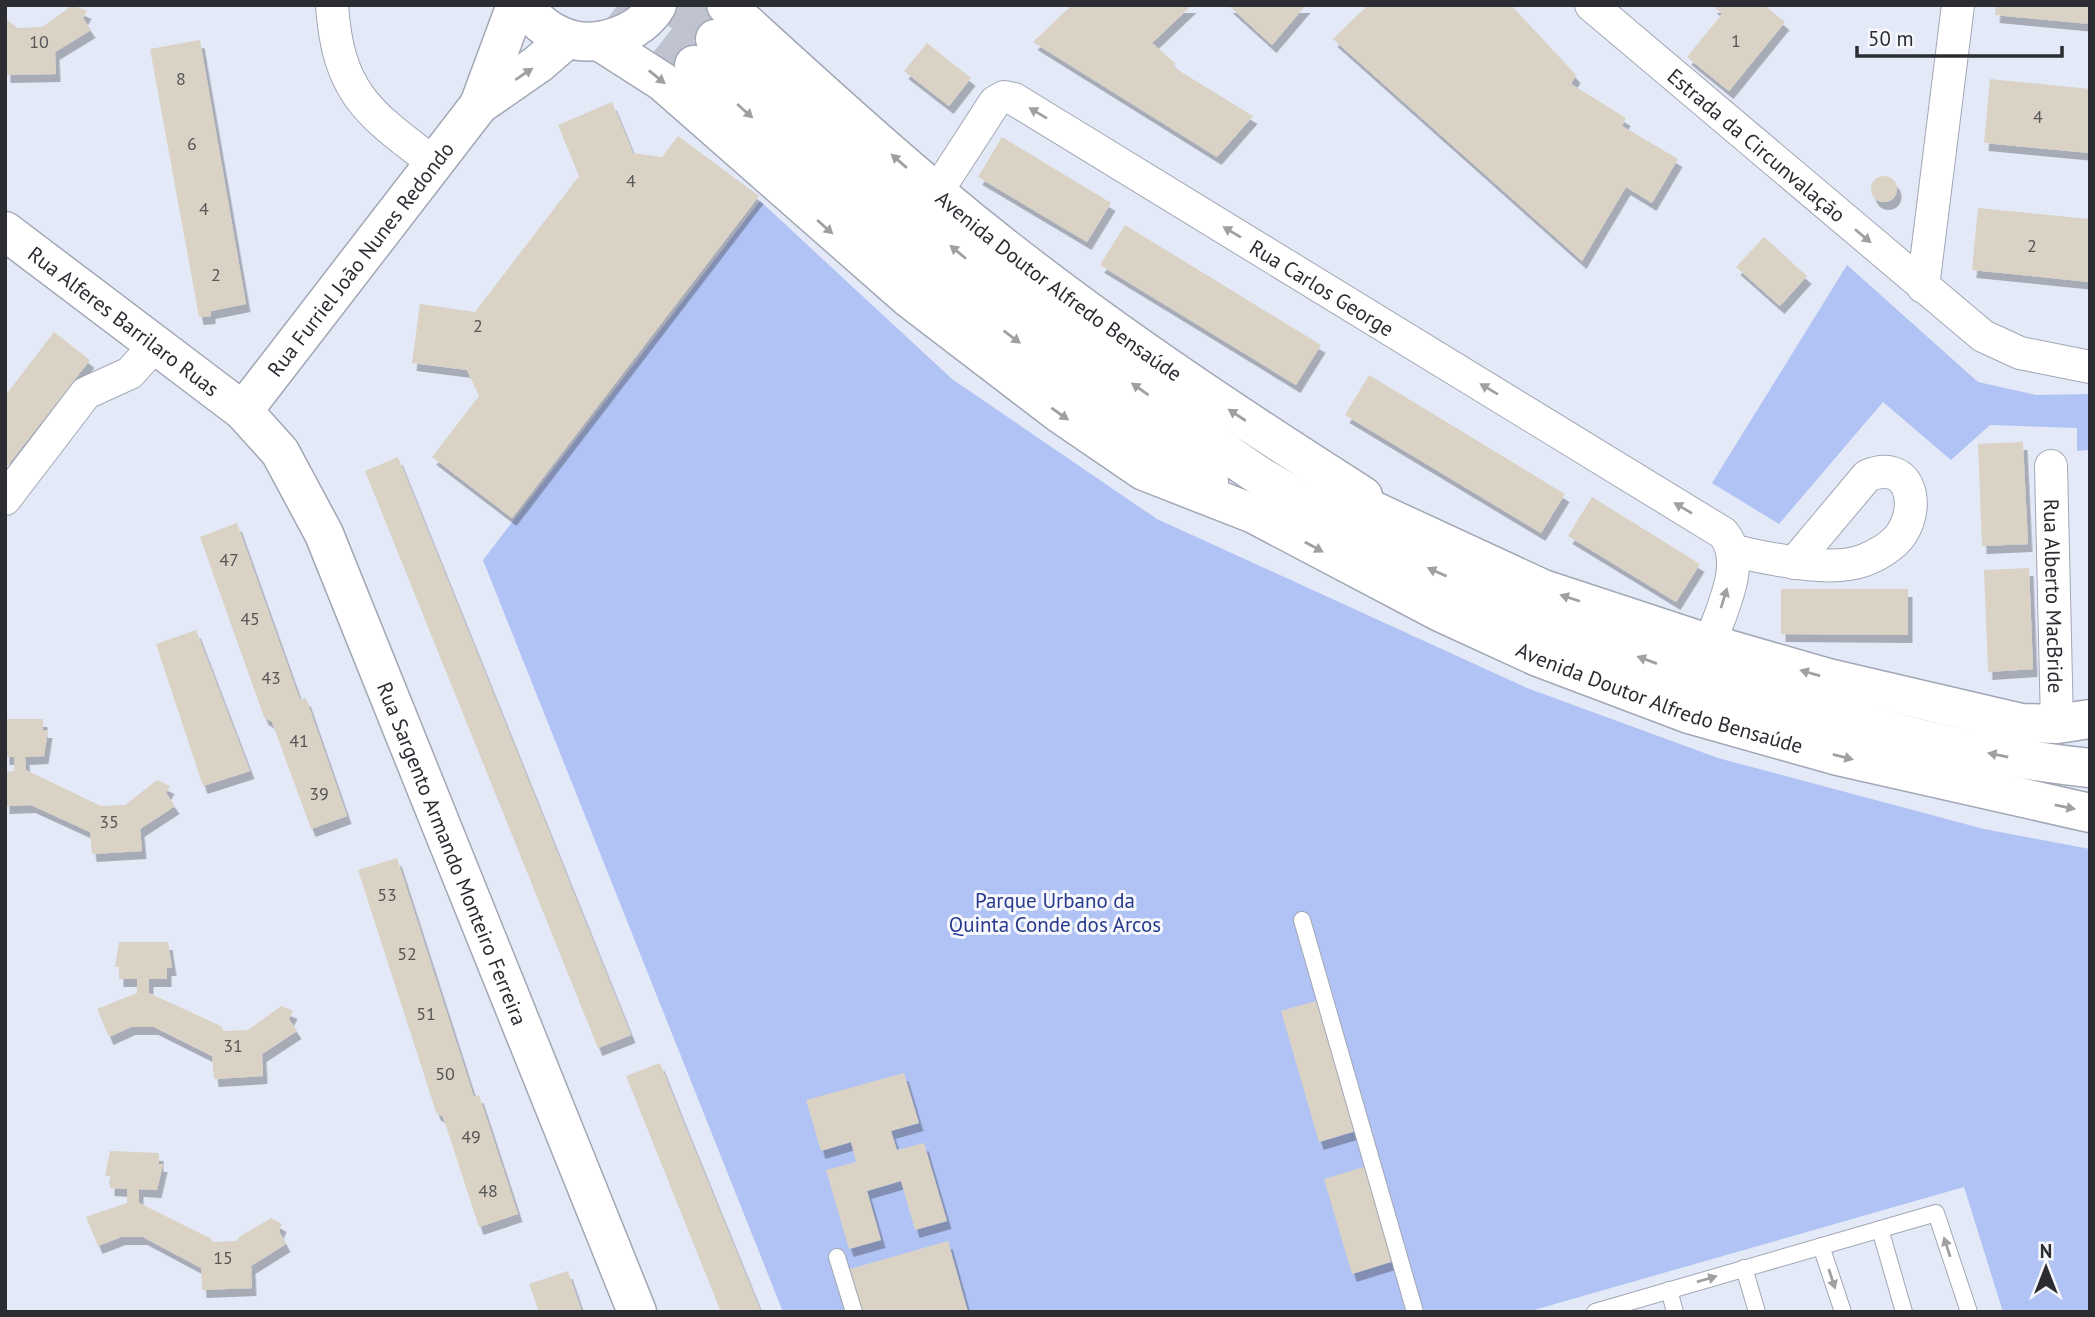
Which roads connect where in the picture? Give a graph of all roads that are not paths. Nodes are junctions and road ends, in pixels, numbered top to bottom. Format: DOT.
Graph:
graph roads {
  1 [pos="332,5"];
  2 [pos="516,5"];
  3 [pos="523,5"];
  4 [pos="657,5"];
  5 [pos="1591,5"];
  6 [pos="1958,5"];
  7 [pos="712,36"];
  8 [pos="583,40"];
  9 [pos="479,105"];
  10 [pos="434,163"];
  11 [pos="936,193"];
  12 [pos="5,231"];
  13 [pos="1923,287"];
  14 [pos="155,345"];
  15 [pos="2090,367"];
  16 [pos="243,411"];
  17 [pos="1188,423"];
  18 [pos="2051,466"];
  19 [pos="5,499"];
  20 [pos="1254,514"];
  21 [pos="1418,531"];
  22 [pos="1734,551"];
  23 [pos="1794,563"];
  24 [pos="1710,644"];
  25 [pos="2090,705"];
  26 [pos="2073,722"];
  27 [pos="2090,768"];
  28 [pos="2090,813"];
  29 [pos="1302,920"];
  30 [pos="1880,1229"];
  31 [pos="1821,1246"];
  32 [pos="837,1257"];
  33 [pos="1744,1268"];
  34 [pos="1669,1290"];
  35 [pos="636,1312"];
  36 [pos="854,1312"];
  37 [pos="1415,1312"];
  38 [pos="1595,1312"];
  39 [pos="1675,1312"];
  40 [pos="1757,1312"];
  41 [pos="1843,1312"];
  42 [pos="1904,1312"];
  43 [pos="1969,1312"];
  1 -- 10 [label="street"];
  2 -- 9 [label="main road, Rua Furriel João Nunes Redondo"];
  3 -- 8 [label="main road, Avenida Doutor Alfredo Bensaúde"];
  4 -- 8 [label="main road"];
  5 -- 13 [label="street, Estrada da Circunvalação, one-way"];
  6 -- 13 [label="street"];
  11 -- 7 [label="main road, Avenida Doutor Alfredo Bensaúde, one-way"];
  17 -- 7 [label="main road, Avenida Doutor Alfredo Bensaúde, one-way"];
  7 -- 20 [label="main road, Avenida Doutor Alfredo Bensaúde, one-way"];
  9 -- 8 [label="main road, Rua Furriel João Nunes Redondo, one-way"];
  8 -- 20 [label="main road, Avenida Doutor Alfredo Bensaúde, one-way"];
  9 -- 10 [label="main road, Rua Furriel João Nunes Redondo"];
  10 -- 16 [label="main road, Rua Furriel João Nunes Redondo"];
  21 -- 11 [label="main road, Avenida Doutor Alfredo Bensaúde, one-way"];
  22 -- 11 [label="street, Rua Carlos George, one-way"];
  12 -- 14 [label="main road, Rua Alferes Barrilaro Ruas"];
  13 -- 15 [label="street, Estrada da Circunvalação"];
  14 -- 16 [label="main road, Rua Alferes Barrilaro Ruas"];
  14 -- 19 [label="street"];
  16 -- 35 [label="main road, Rua Sargento Armando Monteiro Ferreira"];
  17 -- 21 [label="main road, Avenida Doutor Alfredo Bensaúde"];
  27 -- 17 [label="main road, Avenida Doutor Alfredo Bensaúde, one-way"];
  18 -- 26 [label="street, Rua Alberto MacBride"];
  20 -- 28 [label="main road, Avenida Doutor Alfredo Bensaúde, one-way"];
  24 -- 21 [label="main road, Avenida Doutor Alfredo Bensaúde, one-way"];
  22 -- 23 [label="street"];
  24 -- 22 [label="street, one-way"];
  26 -- 24 [label="main road, Avenida Doutor Alfredo Bensaúde, one-way"];
  25 -- 26 [label="lane"];
  29 -- 37 [label="lane"];
  30 -- 31 [label="lane"];
  30 -- 42 [label="lane"];
  43 -- 30 [label="lane, one-way"];
  31 -- 33 [label="lane"];
  31 -- 41 [label="lane, one-way"];
  32 -- 36 [label="lane"];
  34 -- 33 [label="lane, one-way"];
  33 -- 40 [label="lane"];
  34 -- 38 [label="lane"];
  34 -- 39 [label="lane"];
}
